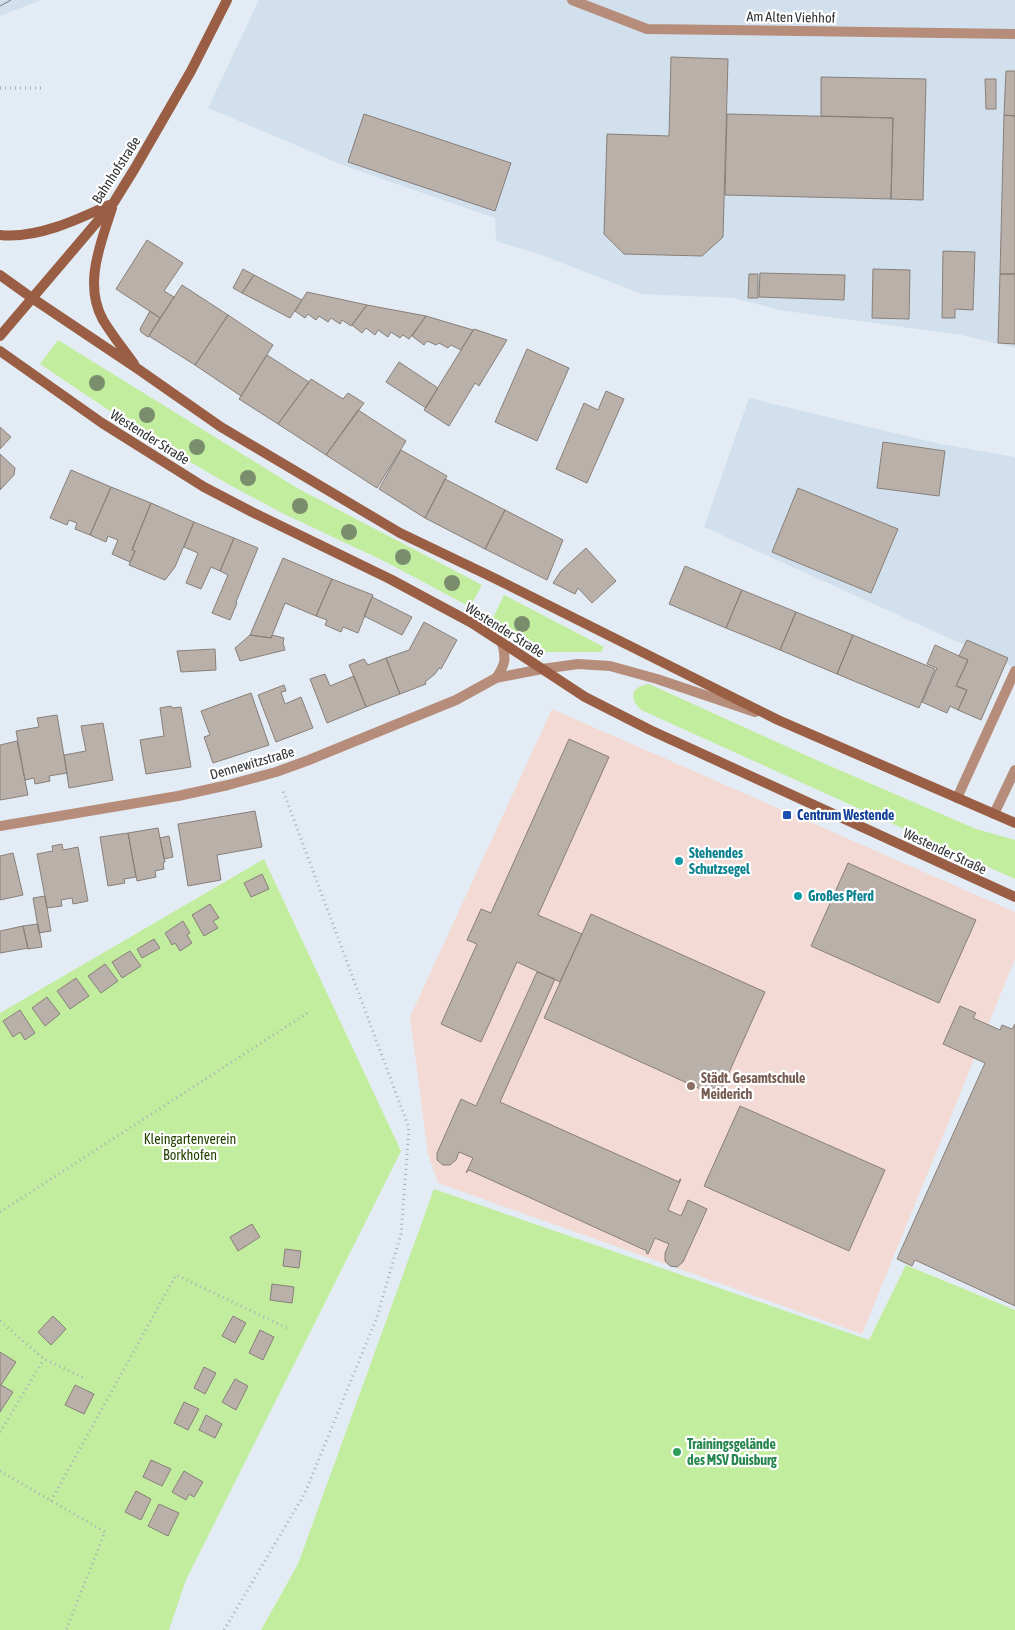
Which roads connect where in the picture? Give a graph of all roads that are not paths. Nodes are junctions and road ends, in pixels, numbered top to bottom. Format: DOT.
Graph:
graph roads {
  1 [pos="227,0"];
  2 [pos="572,0"];
  3 [pos="1015,34"];
  4 [pos="114,202"];
  5 [pos="0,235"];
  6 [pos="0,275"];
  7 [pos="32,298"];
  8 [pos="0,336"];
  9 [pos="0,351"];
  10 [pos="138,369"];
  11 [pos="502,642"];
  12 [pos="542,669"];
  13 [pos="1015,671"];
  14 [pos="496,678"];
  15 [pos="778,720"];
  16 [pos="1015,770"];
  17 [pos="957,798"];
  18 [pos="994,814"];
  19 [pos="1015,823"];
  20 [pos="0,826"];
  21 [pos="1015,897"];
  1 -- 4 [label="main road, Bahnhofstraße"];
  2 -- 3 [label="street, Am Alten Viehhof"];
  4 -- 5 [label="main road"];
  4 -- 7 [label="main road, Bahnhofstraße"];
  4 -- 10 [label="main road"];
  6 -- 7 [label="main road"];
  7 -- 8 [label="main road, Bahnhofstraße"];
  7 -- 10 [label="main road"];
  9 -- 11 [label="main road, Westender Straße"];
  10 -- 15 [label="main road"];
  11 -- 12 [label="main road, Westender Straße"];
  11 -- 14 [label="street"];
  12 -- 14 [label="street, Dennewitzstraße"];
  12 -- 15 [label="street, Dennewitzstraße"];
  12 -- 21 [label="main road, Westender Straße"];
  13 -- 17 [label="street"];
  14 -- 20 [label="street, Dennewitzstraße"];
  15 -- 17 [label="main road"];
  16 -- 18 [label="street"];
  17 -- 18 [label="main road"];
  18 -- 19 [label="main road"];
}
